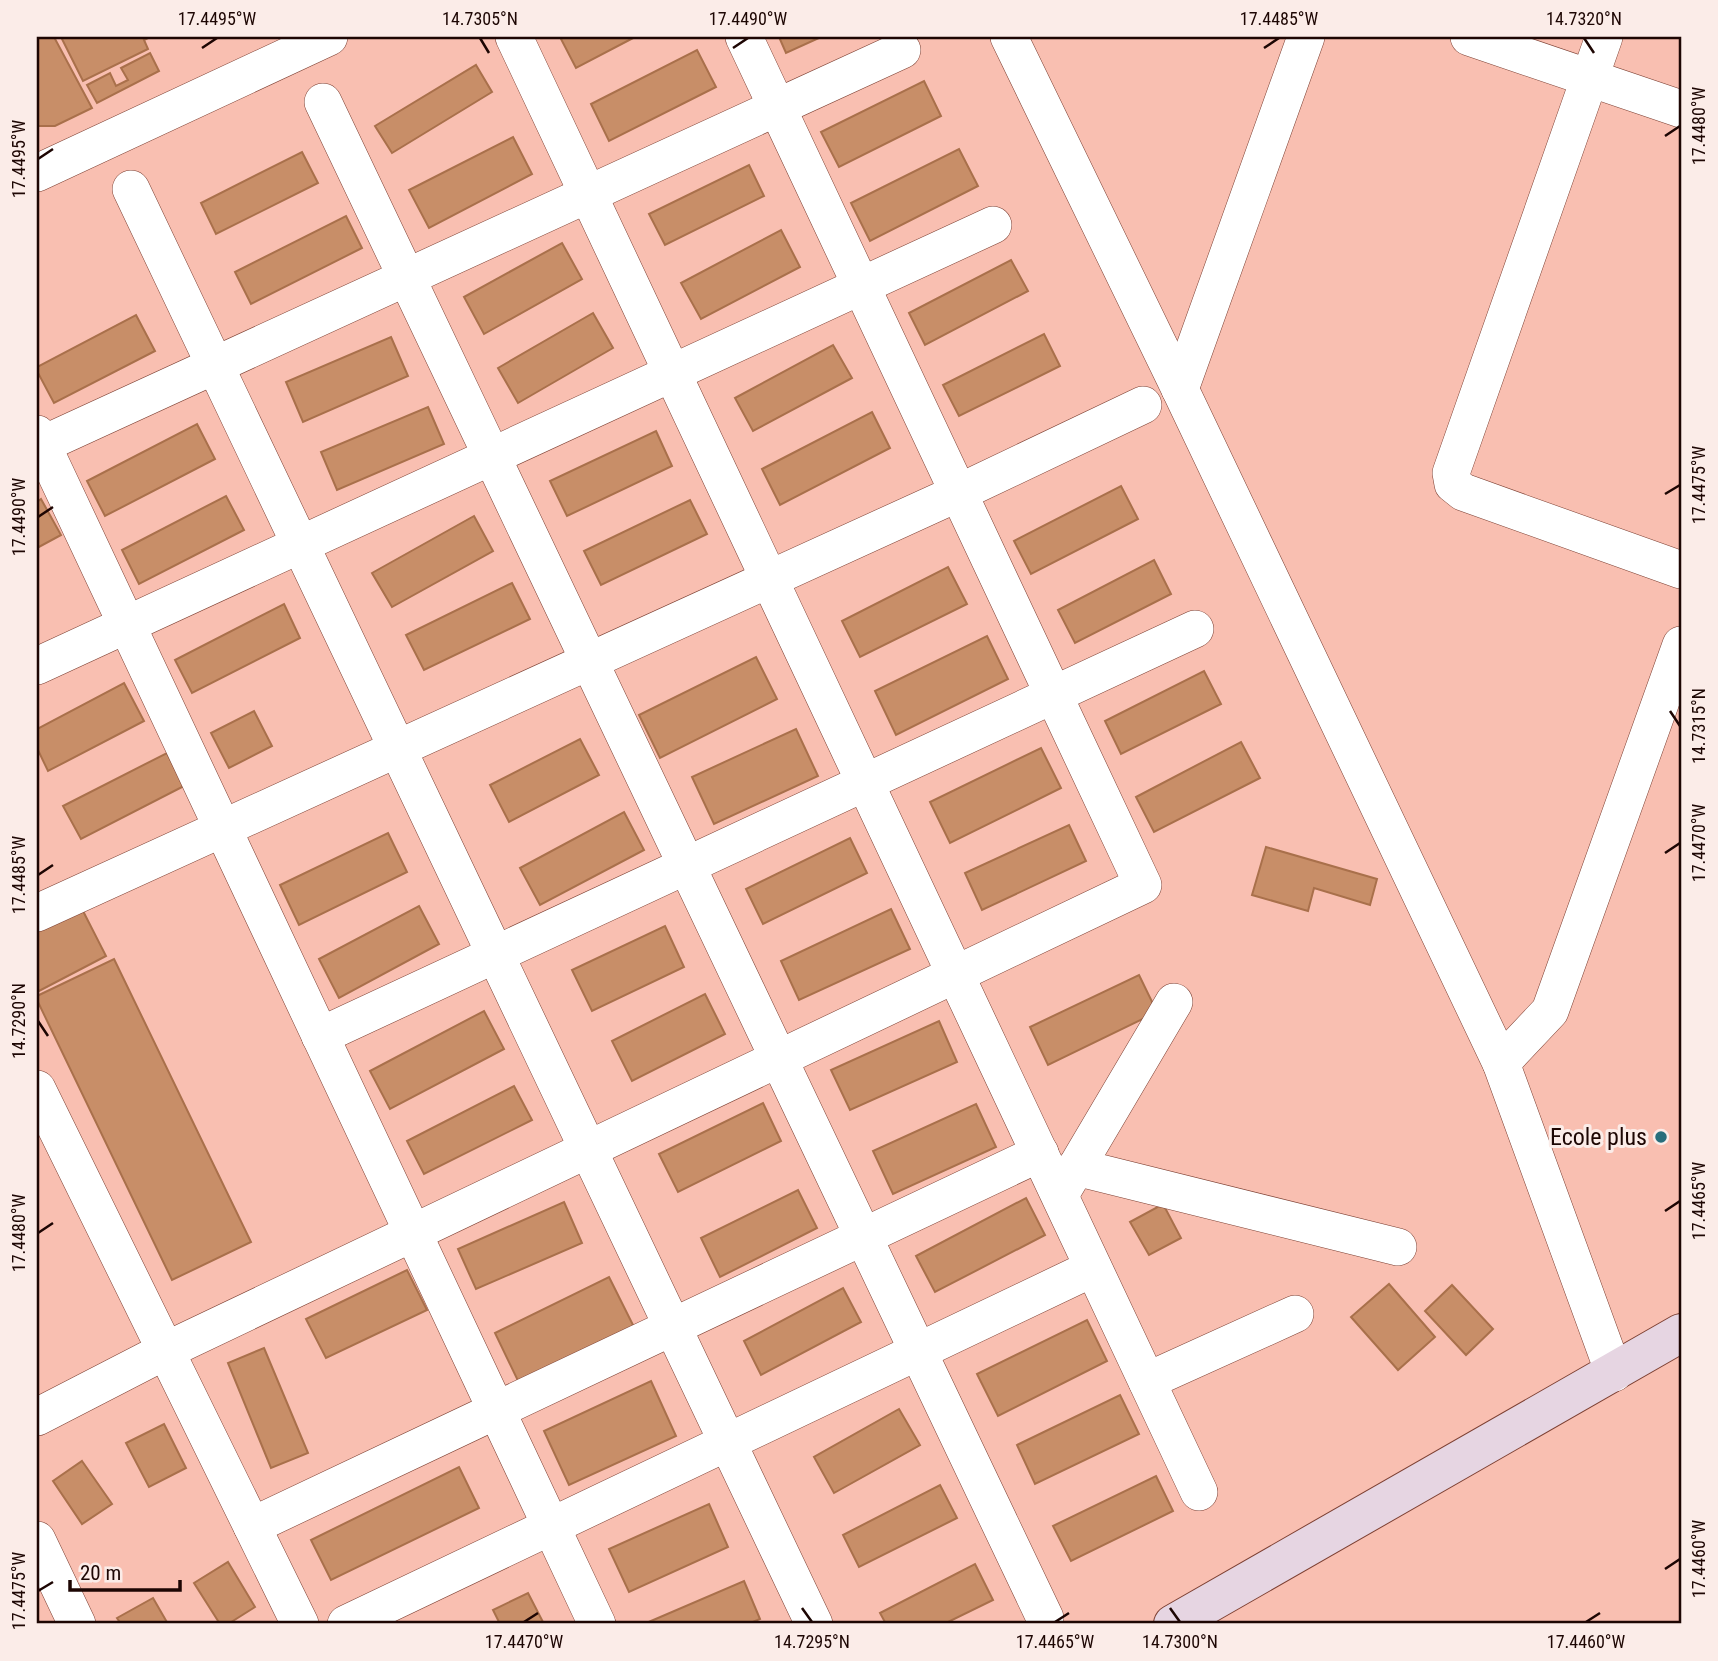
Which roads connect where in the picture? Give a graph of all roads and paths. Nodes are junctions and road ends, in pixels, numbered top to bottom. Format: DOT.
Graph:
graph roads {
  1 [pos="329,37"];
  2 [pos="514,37"];
  3 [pos="744,37"];
  4 [pos="1009,37"];
  5 [pos="1306,37"];
  6 [pos="1469,37"];
  7 [pos="1604,37"];
  8 [pos="902,50"];
  9 [pos="1591,77"];
  10 [pos="323,102"];
  11 [pos="777,107"];
  12 [pos="1681,109"];
  13 [pos="37,173"];
  14 [pos="131,189"];
  15 [pos="588,194"];
  16 [pos="993,225"];
  17 [pos="407,277"];
  18 [pos="861,286"];
  19 [pos="215,365"];
  20 [pos="672,373"];
  21 [pos="1180,389"];
  22 [pos="1143,405"];
  23 [pos="38,442"];
  24 [pos="492,456"];
  25 [pos="958,493"];
  26 [pos="300,545"];
  27 [pos="1681,570"];
  28 [pos="769,579"];
  29 [pos="126,625"];
  30 [pos="1195,629"];
  31 [pos="1681,645"];
  32 [pos="589,661"];
  33 [pos="37,666"];
  34 [pos="1054,695"];
  35 [pos="397,749"];
  36 [pos="865,782"];
  37 [pos="222,829"];
  38 [pos="687,865"];
  39 [pos="37,913"];
  40 [pos="495,954"];
  41 [pos="955,975"];
  42 [pos="1174,1002"];
  43 [pos="320,1036"];
  44 [pos="779,1058"];
  45 [pos="1501,1063"];
  46 [pos="37,1089"];
  47 [pos="588,1149"];
  48 [pos="1040,1153"];
  49 [pos="1068,1182"];
  50 [pos="413,1233"];
  51 [pos="863,1237"];
  52 [pos="1398,1247"];
  53 [pos="1093,1268"];
  54 [pos="1295,1314"];
  55 [pos="673,1327"];
  56 [pos="1681,1333"];
  57 [pos="165,1351"];
  58 [pos="918,1352"];
  59 [pos="1614,1373"];
  60 [pos="1147,1381"];
  61 [pos="496,1410"];
  62 [pos="37,1417"];
  63 [pos="727,1442"];
  64 [pos="1199,1492"];
  65 [pos="252,1525"];
  66 [pos="551,1527"];
  67 [pos="37,1540"];
  68 [pos="1045,1618"];
  69 [pos="354,1623"];
  70 [pos="77,1624"];
  71 [pos="300,1624"];
  72 [pos="597,1624"];
  73 [pos="814,1624"];
  74 [pos="1173,1624"];
  1 -- 13 [label="street"];
  2 -- 15 [label="street"];
  3 -- 11 [label="street"];
  4 -- 21 [label="street"];
  5 -- 21 [label="street"];
  6 -- 9 [label="street"];
  7 -- 9 [label="street"];
  8 -- 11 [label="street"];
  9 -- 12 [label="street"];
  9 -- 27 [label="street"];
  10 -- 17 [label="street"];
  11 -- 15 [label="street"];
  11 -- 18 [label="street"];
  14 -- 19 [label="street"];
  15 -- 17 [label="street"];
  15 -- 20 [label="street"];
  16 -- 18 [label="street"];
  17 -- 19 [label="street"];
  17 -- 24 [label="street"];
  18 -- 20 [label="street"];
  18 -- 25 [label="street"];
  19 -- 23 [label="street"];
  19 -- 26 [label="street"];
  20 -- 24 [label="street"];
  20 -- 28 [label="street"];
  21 -- 45 [label="street"];
  22 -- 25 [label="street"];
  23 -- 29 [label="street"];
  24 -- 26 [label="street"];
  24 -- 32 [label="street"];
  25 -- 28 [label="street"];
  25 -- 34 [label="street"];
  26 -- 29 [label="street"];
  26 -- 35 [label="street"];
  28 -- 32 [label="street"];
  28 -- 36 [label="street"];
  29 -- 33 [label="street"];
  29 -- 37 [label="street"];
  30 -- 34 [label="street"];
  31 -- 45 [label="street"];
  32 -- 35 [label="street"];
  32 -- 38 [label="street"];
  34 -- 36 [label="street"];
  34 -- 41 [label="street"];
  35 -- 37 [label="street"];
  35 -- 40 [label="street"];
  36 -- 38 [label="street"];
  36 -- 41 [label="street"];
  37 -- 39 [label="street"];
  37 -- 43 [label="street"];
  38 -- 40 [label="street"];
  38 -- 44 [label="street"];
  40 -- 43 [label="street"];
  40 -- 47 [label="street"];
  41 -- 44 [label="street"];
  41 -- 48 [label="street"];
  42 -- 49 [label="street"];
  43 -- 50 [label="street"];
  44 -- 47 [label="street"];
  44 -- 51 [label="street"];
  45 -- 59 [label="street"];
  46 -- 57 [label="street"];
  47 -- 50 [label="street"];
  47 -- 55 [label="street"];
  48 -- 49 [label="street"];
  48 -- 51 [label="street"];
  49 -- 52 [label="street"];
  49 -- 53 [label="street"];
  50 -- 57 [label="street"];
  50 -- 61 [label="street"];
  51 -- 55 [label="street"];
  51 -- 58 [label="street"];
  53 -- 58 [label="street"];
  53 -- 60 [label="street"];
  54 -- 60 [label="street"];
  55 -- 61 [label="street"];
  55 -- 63 [label="street"];
  56 -- 59 [label="street"];
  57 -- 62 [label="street"];
  57 -- 65 [label="street"];
  58 -- 63 [label="street"];
  58 -- 68 [label="street"];
  59 -- 74 [label="street"];
  60 -- 64 [label="street"];
  61 -- 65 [label="street"];
  61 -- 66 [label="street"];
  63 -- 66 [label="street"];
  63 -- 73 [label="street"];
  65 -- 71 [label="street"];
  66 -- 69 [label="street"];
  66 -- 72 [label="street"];
  67 -- 70 [label="street"];
}
